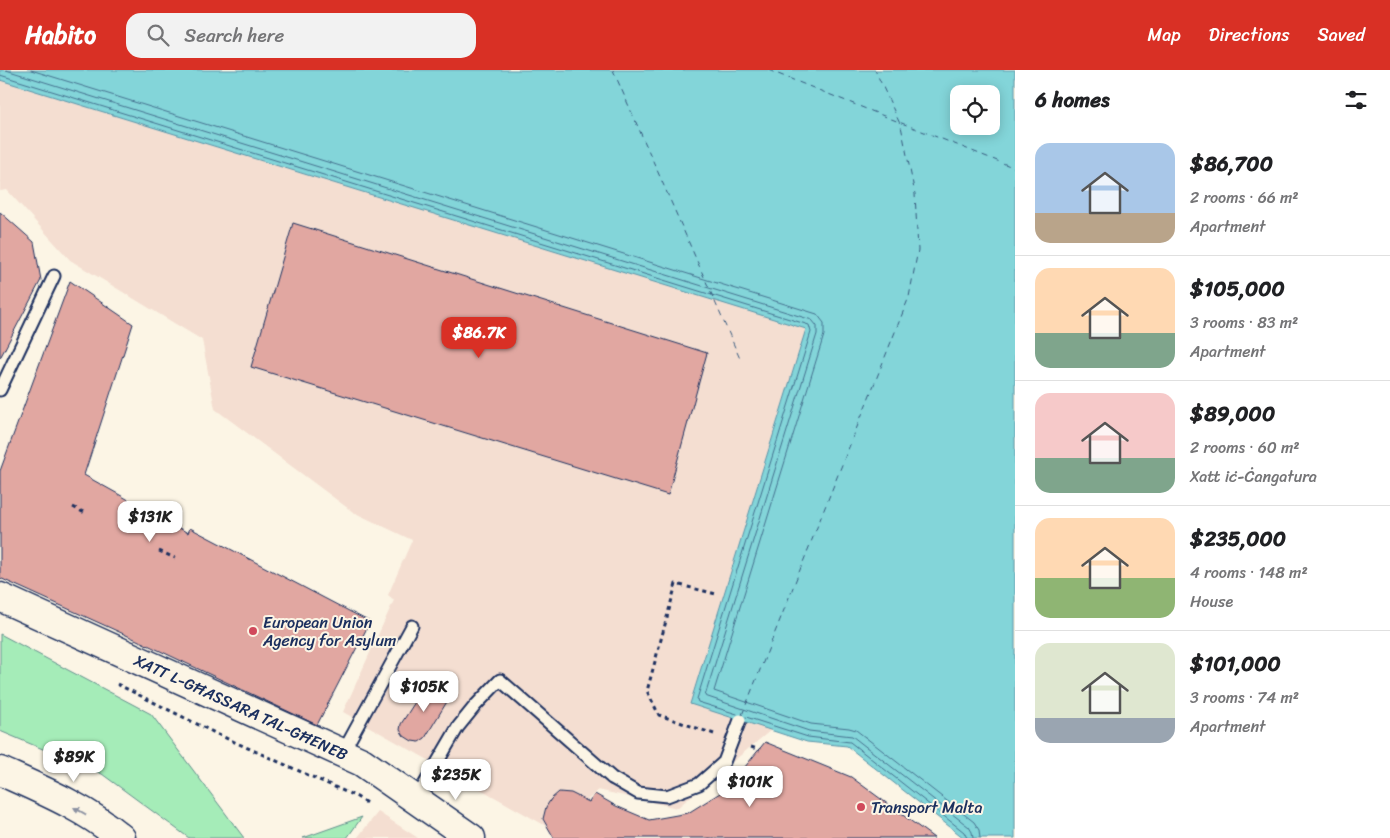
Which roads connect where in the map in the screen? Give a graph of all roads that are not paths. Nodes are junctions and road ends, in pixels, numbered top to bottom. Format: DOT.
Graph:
graph roads {
  1 [pos="54,276"];
  2 [pos="0,390"];
  3 [pos="0,597"];
  4 [pos="412,626"];
  5 [pos="740,720"];
  6 [pos="342,754"];
  7 [pos="0,771"];
  8 [pos="416,799"];
  9 [pos="121,838"];
  10 [pos="471,838"];
  1 -- 2 [label="lane"];
  3 -- 6 [label="street, XATT L-GĦASSARA TAL-GĦENEB"];
  4 -- 6 [label="lane"];
  5 -- 8 [label="lane, bridge"];
  6 -- 8 [label="street, XATT L-GĦASSARA TAL-GĦENEB"];
  9 -- 7 [label="street, one-way"];
  8 -- 10 [label="street, XATT L-GĦASSARA TAL-GĦENEB"];
}
